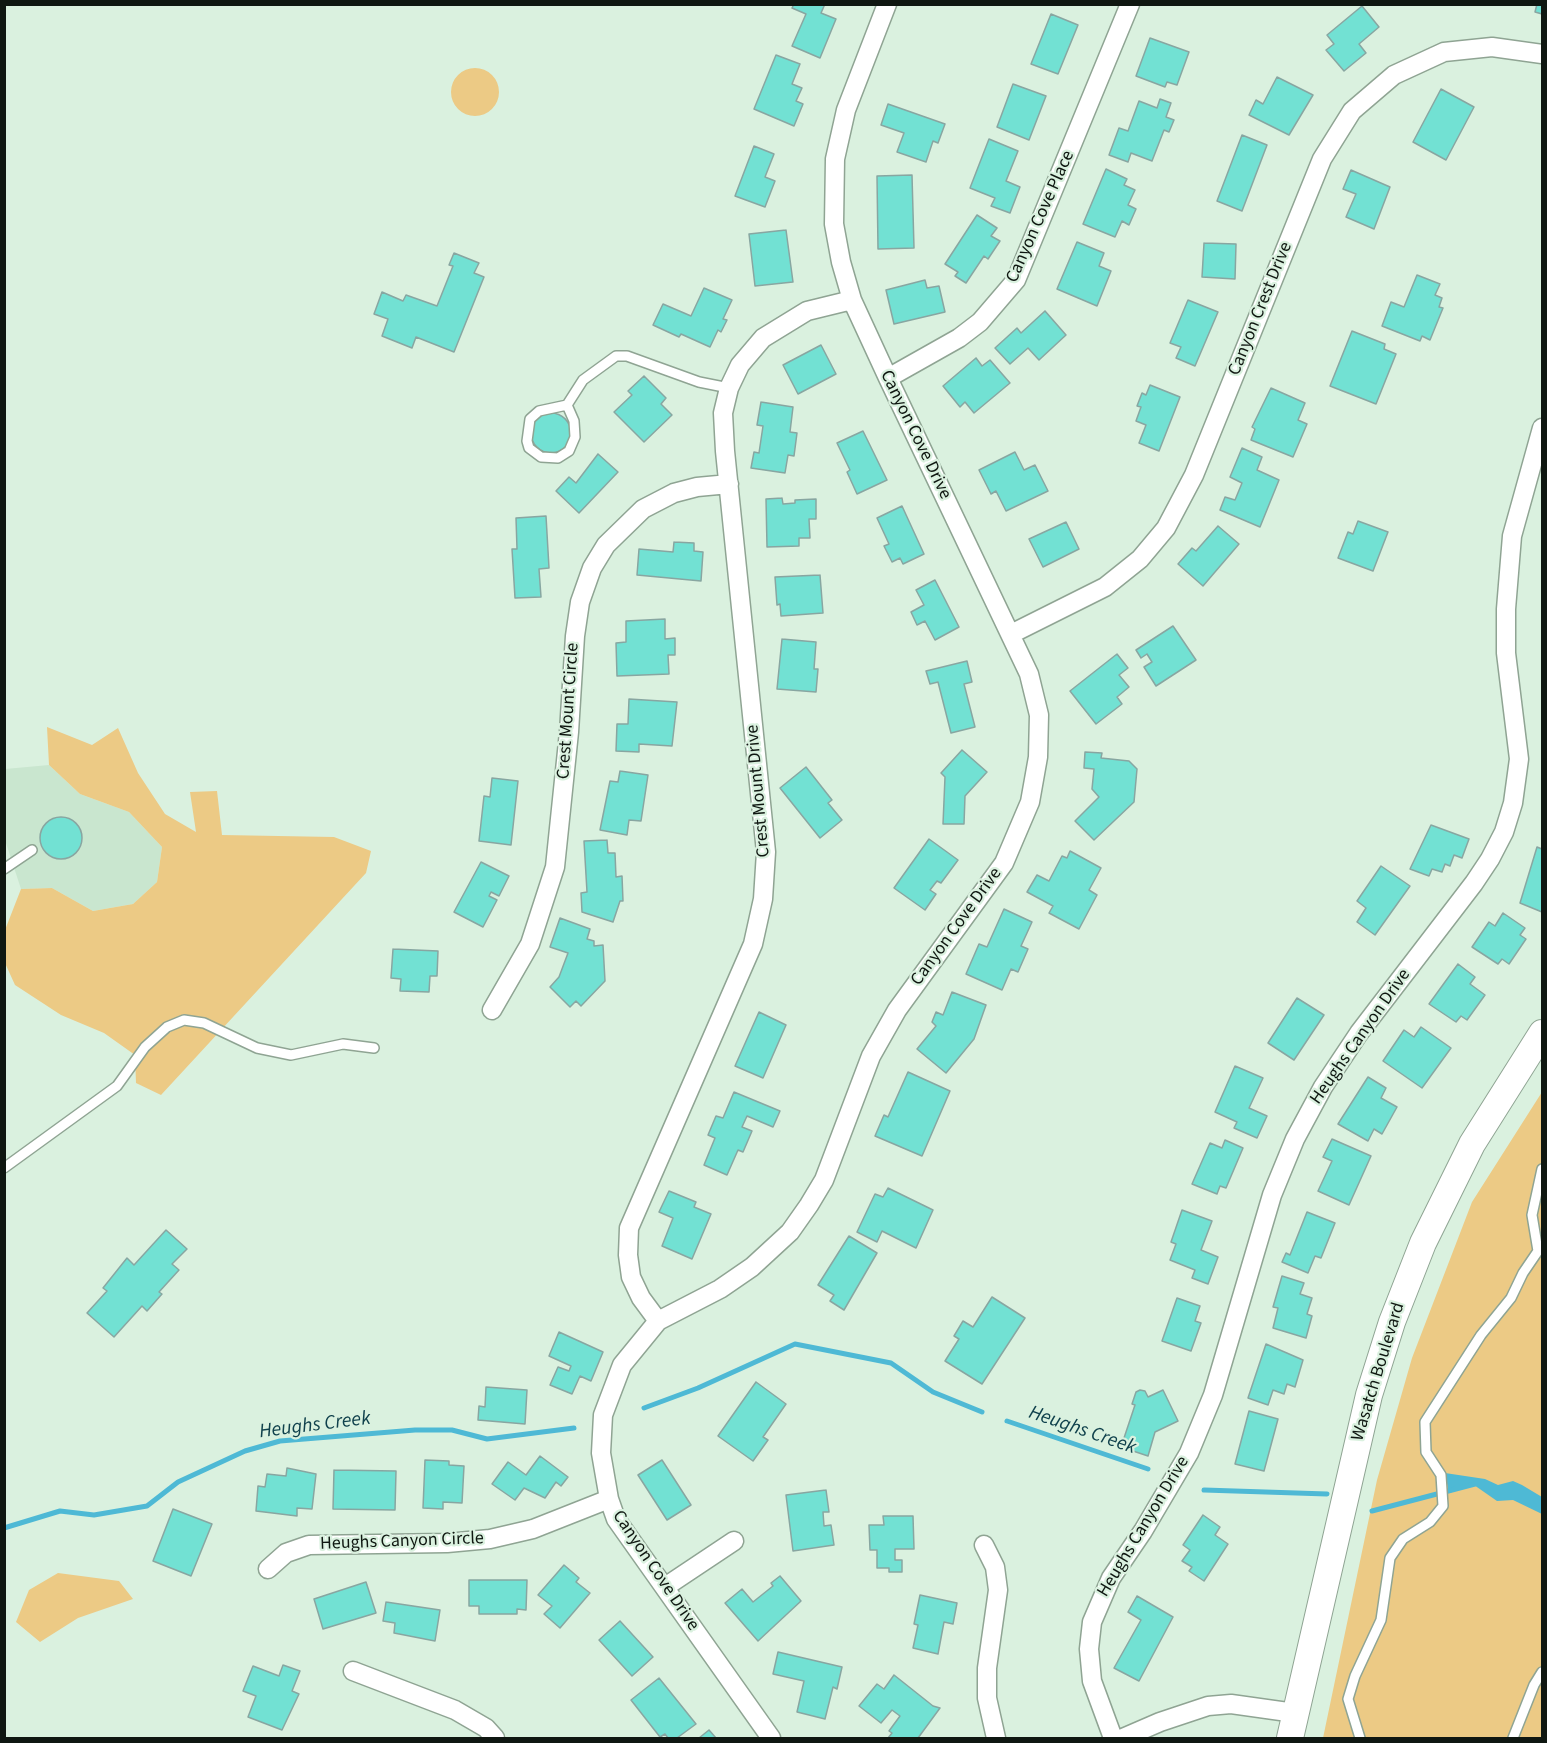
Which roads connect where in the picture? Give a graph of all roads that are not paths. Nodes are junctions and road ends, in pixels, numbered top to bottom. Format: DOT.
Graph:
graph roads {
  1 [pos="887,4"];
  2 [pos="1130,4"];
  3 [pos="1542,54"];
  4 [pos="852,300"];
  5 [pos="888,378"];
  6 [pos="729,388"];
  7 [pos="567,405"];
  8 [pos="1542,428"];
  9 [pos="729,484"];
  10 [pos="1011,634"];
  11 [pos="32,850"];
  12 [pos="4,869"];
  13 [pos="492,1010"];
  14 [pos="1542,1033"];
  15 [pos="374,1048"];
  16 [pos="4,1168"];
  17 [pos="1542,1169"];
  18 [pos="658,1322"];
  19 [pos="609,1499"];
  20 [pos="734,1541"];
  21 [pos="984,1545"];
  22 [pos="268,1569"];
  23 [pos="665,1587"];
  24 [pos="353,1671"];
  25 [pos="1542,1672"];
  26 [pos="1295,1713"];
  27 [pos="495,1738"];
  28 [pos="771,1738"];
  29 [pos="996,1738"];
  30 [pos="1113,1738"];
  31 [pos="1123,1738"];
  32 [pos="1290,1738"];
  33 [pos="1360,1738"];
  34 [pos="1513,1738"];
  1 -- 4 [label="street, Canyon Cove Drive"];
  2 -- 5 [label="street, Canyon Cove Place"];
  3 -- 10 [label="street, Canyon Crest Drive"];
  4 -- 5 [label="street, Canyon Cove Drive"];
  4 -- 6 [label="street, Crest Mount Drive"];
  5 -- 10 [label="street, Canyon Cove Drive"];
  6 -- 7 [label="lane"];
  6 -- 9 [label="street, Crest Mount Drive"];
  7 -- 7 [label="lane"];
  8 -- 30 [label="street, Heughs Canyon Drive"];
  9 -- 13 [label="street, Crest Mount Circle"];
  9 -- 18 [label="street, Crest Mount Drive"];
  10 -- 18 [label="street, Canyon Cove Drive"];
  11 -- 12 [label="lane"];
  14 -- 26 [label="street, Wasatch Boulevard"];
  15 -- 16 [label="lane"];
  17 -- 33 [label="lane"];
  18 -- 19 [label="street, Canyon Cove Drive"];
  19 -- 22 [label="street, Heughs Canyon Circle"];
  19 -- 23 [label="street, Canyon Cove Drive"];
  20 -- 23 [label="street"];
  21 -- 29 [label="street"];
  23 -- 28 [label="street, Canyon Cove Drive"];
  24 -- 27 [label="street"];
  25 -- 34 [label="lane"];
  26 -- 31 [label="street"];
  26 -- 32 [label="street, Wasatch Boulevard"];
}
